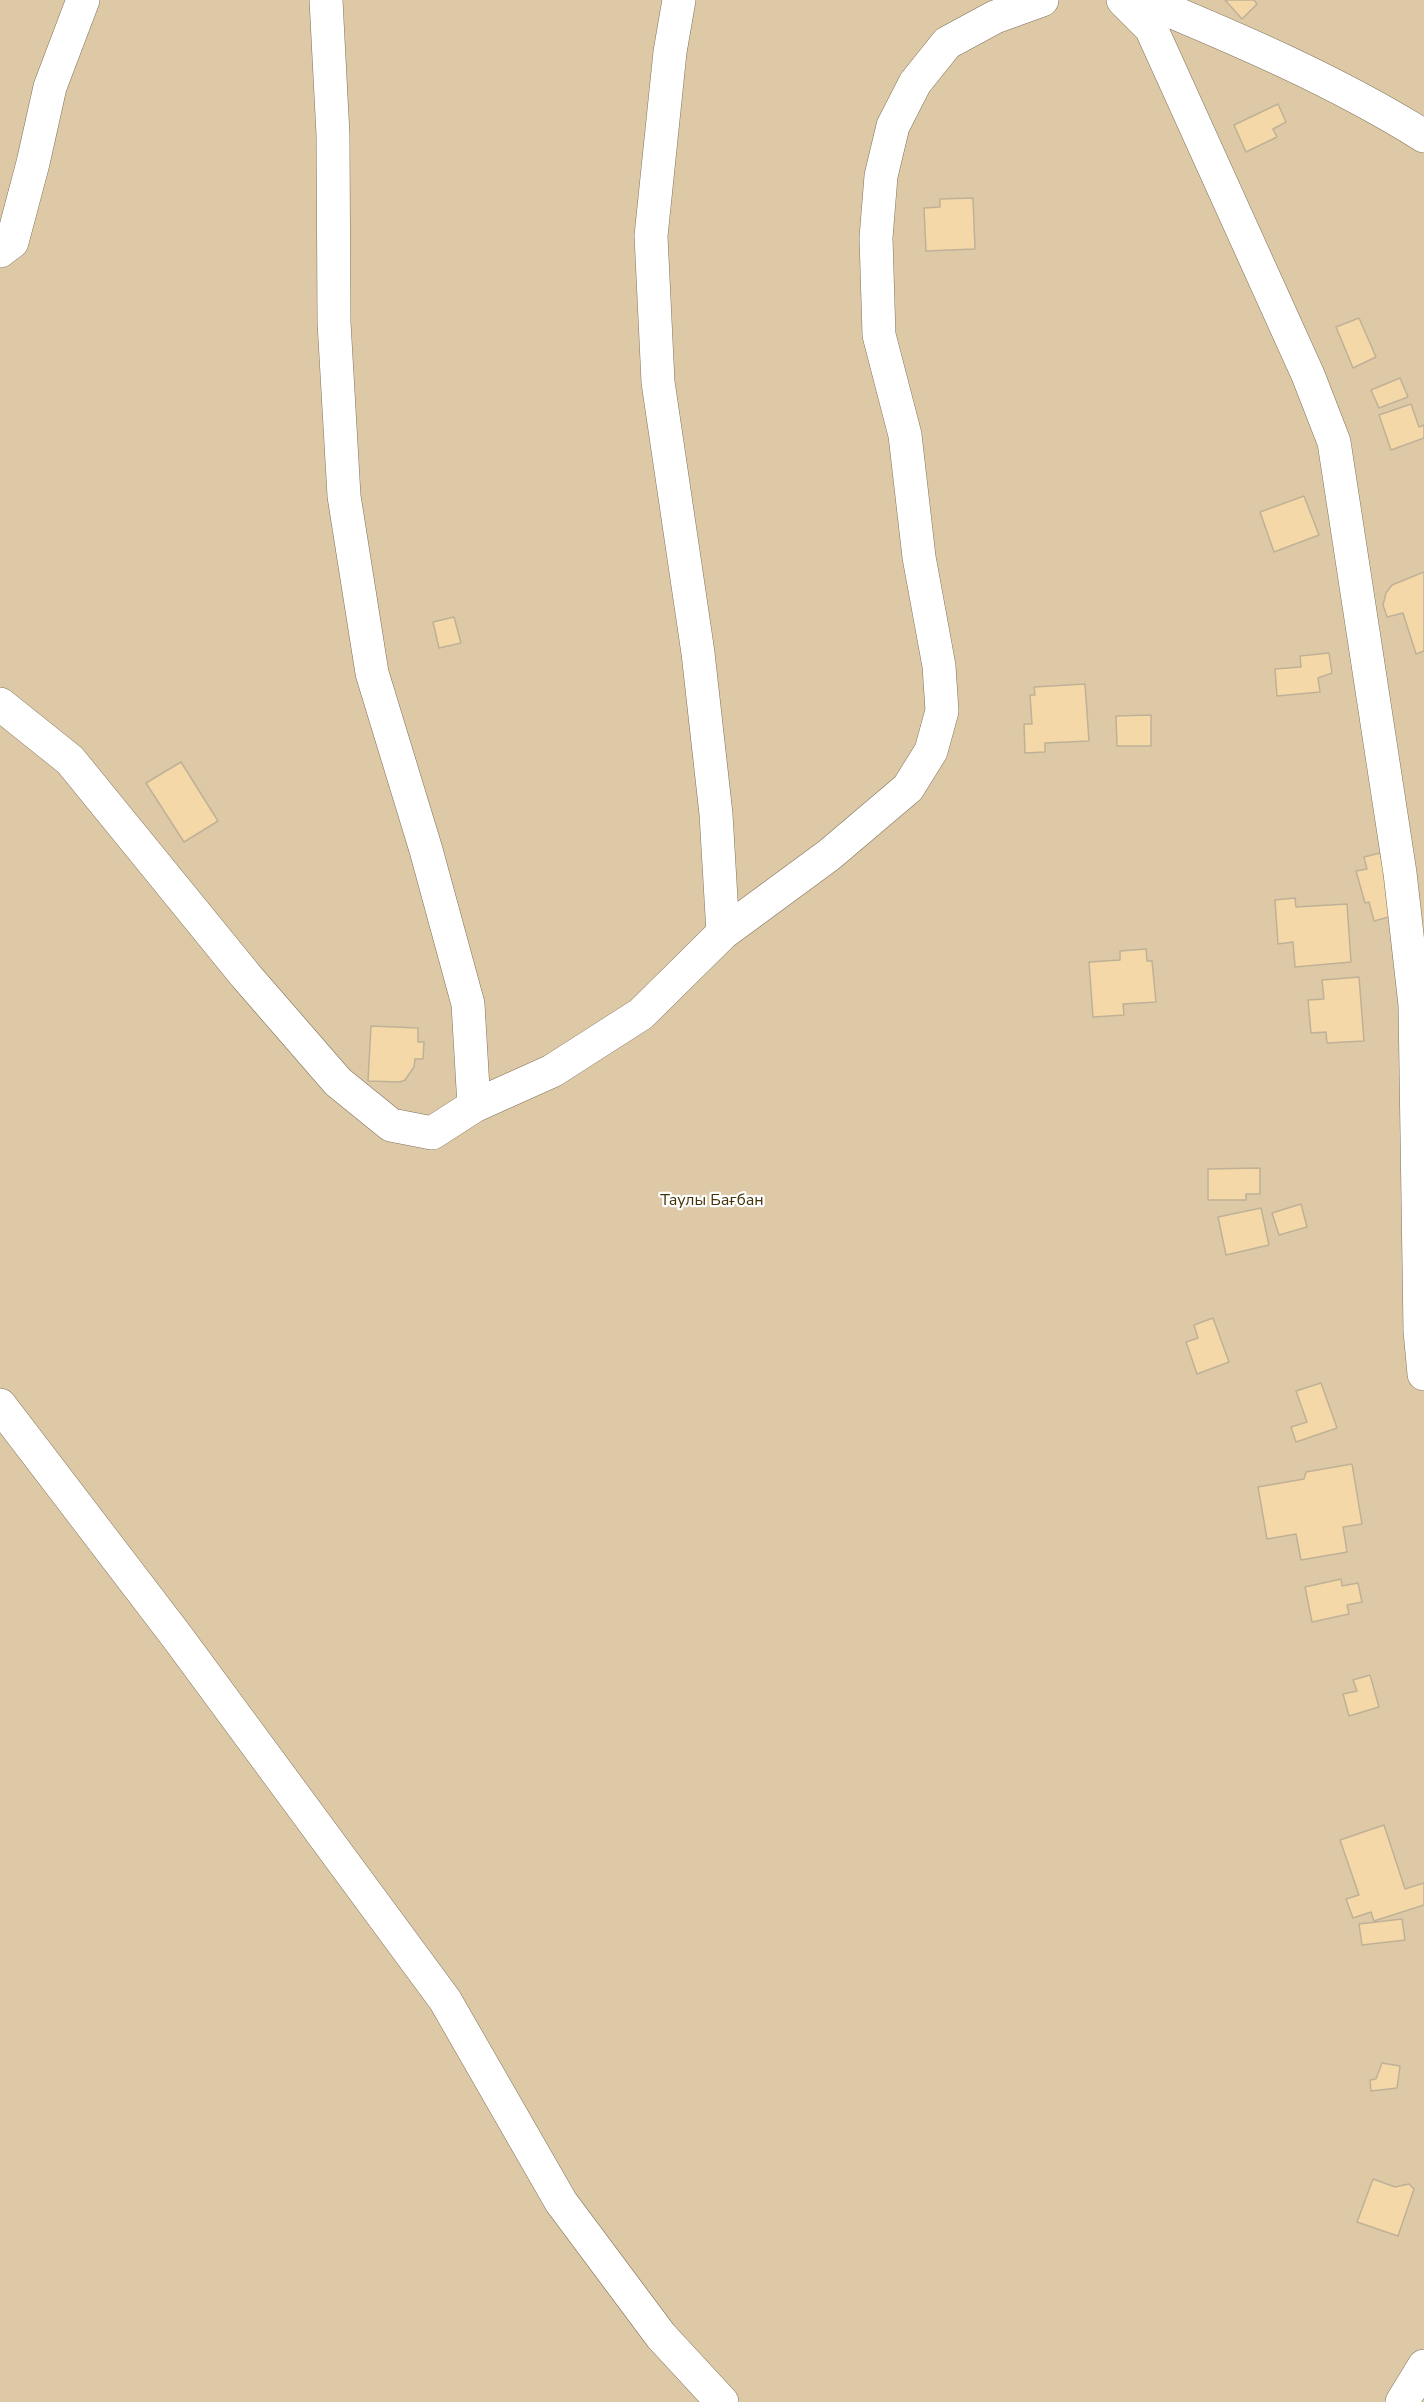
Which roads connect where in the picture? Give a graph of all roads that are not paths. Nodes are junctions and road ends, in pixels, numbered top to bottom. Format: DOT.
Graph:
graph roads {
  1 [pos="83,0"];
  2 [pos="326,0"];
  3 [pos="679,0"];
  4 [pos="1042,0"];
  5 [pos="1124,0"];
  6 [pos="1144,0"];
  7 [pos="1424,136"];
  8 [pos="0,251"];
  9 [pos="0,704"];
  10 [pos="723,933"];
  11 [pos="474,1106"];
  12 [pos="1424,1374"];
  13 [pos="0,1405"];
  14 [pos="1424,2366"];
  15 [pos="722,2402"];
  16 [pos="1402,2402"];
  1 -- 8 [label="street"];
  2 -- 11 [label="street"];
  3 -- 10 [label="street"];
  4 -- 10 [label="street"];
  5 -- 12 [label="street"];
  6 -- 7 [label="street"];
  9 -- 11 [label="street"];
  10 -- 11 [label="street"];
  13 -- 15 [label="street"];
  14 -- 16 [label="street"];
}
